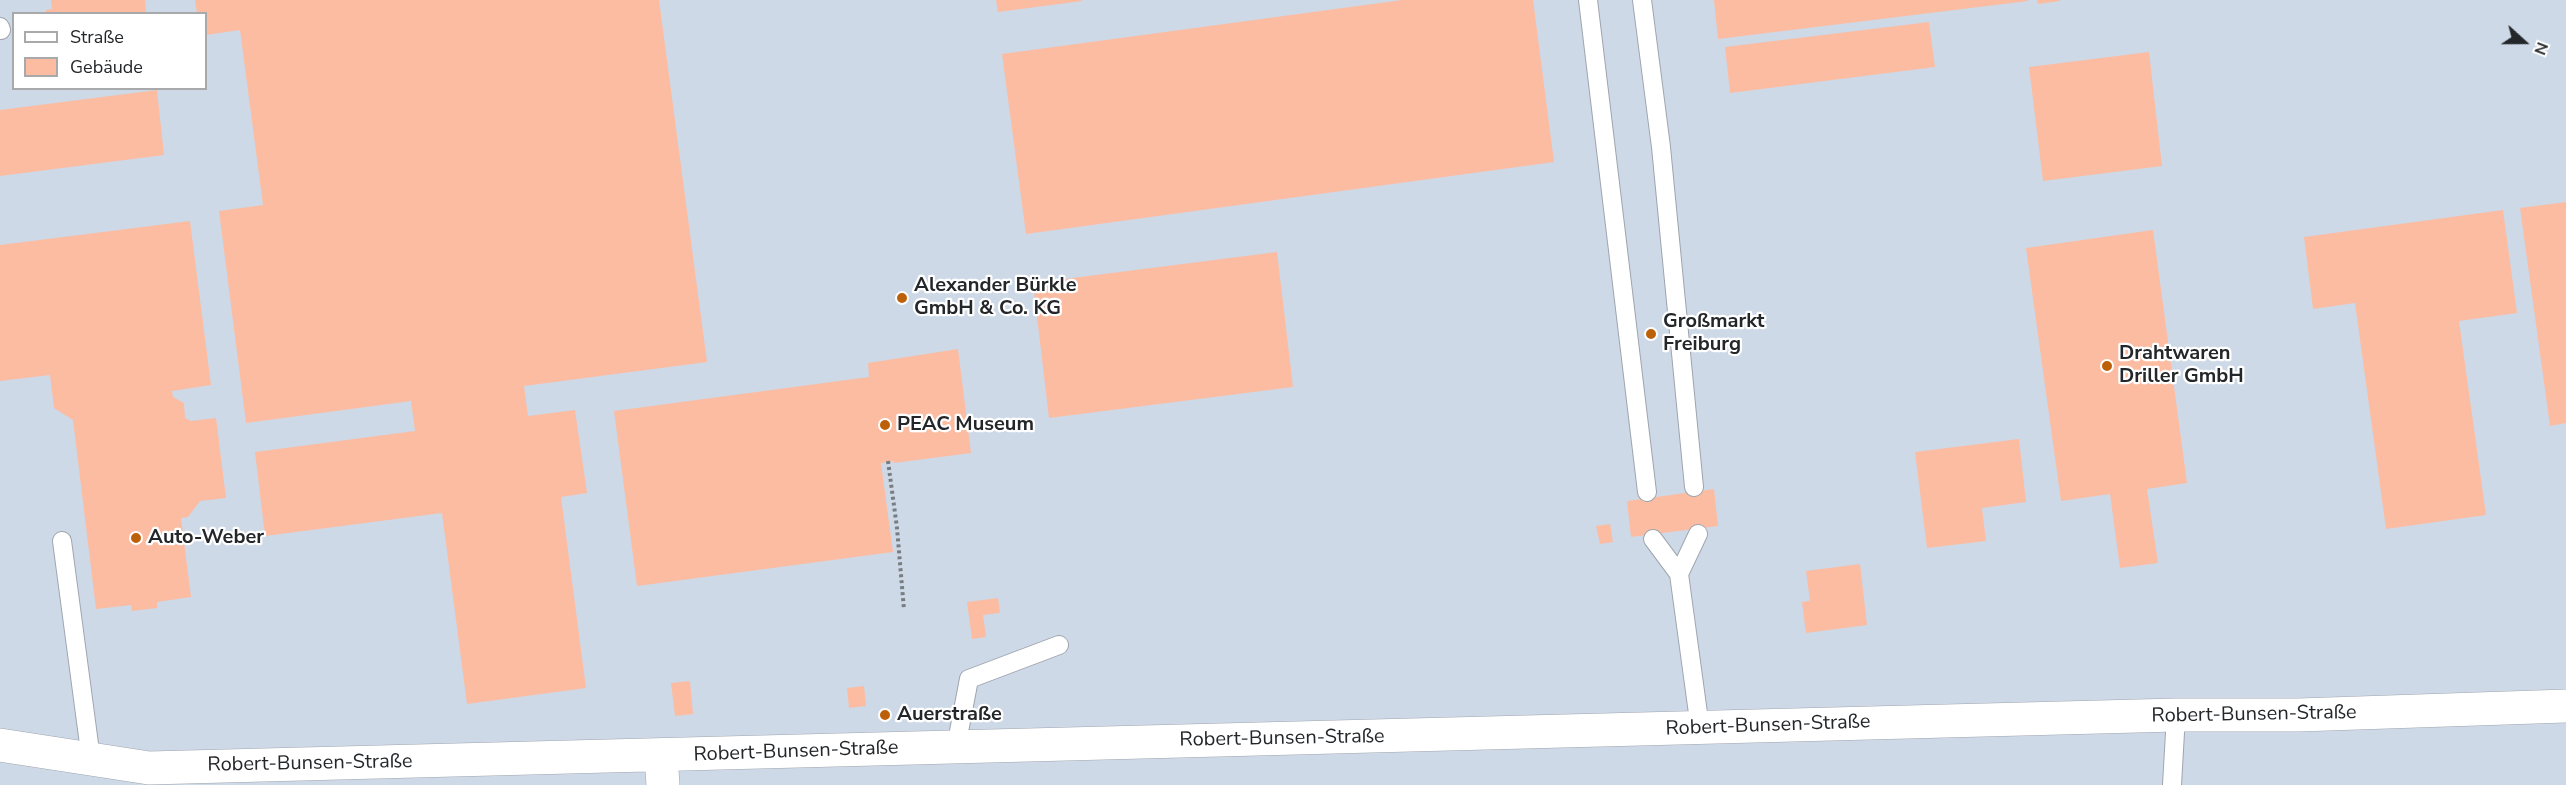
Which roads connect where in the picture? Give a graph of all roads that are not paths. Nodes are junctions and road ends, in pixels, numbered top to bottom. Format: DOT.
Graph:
graph roads {
  1 [pos="1588,0"];
  2 [pos="1642,0"];
  3 [pos="1694,487"];
  4 [pos="1647,492"];
  5 [pos="1698,534"];
  6 [pos="1653,539"];
  7 [pos="62,541"];
  8 [pos="1679,574"];
  9 [pos="1059,645"];
  10 [pos="2566,706"];
  11 [pos="2176,716"];
  12 [pos="1700,728"];
  13 [pos="0,745"];
  14 [pos="956,747"];
  15 [pos="91,759"];
  16 [pos="662,770"];
  17 [pos="2172,785"];
  1 -- 4 [label="lane"];
  2 -- 3 [label="lane"];
  5 -- 8 [label="lane"];
  6 -- 8 [label="lane"];
  7 -- 15 [label="lane"];
  8 -- 12 [label="lane"];
  9 -- 14 [label="lane"];
  10 -- 11 [label="street, Robert-Bunsen-Straße"];
  11 -- 12 [label="street, Robert-Bunsen-Straße"];
  11 -- 17 [label="lane"];
  12 -- 14 [label="street, Robert-Bunsen-Straße"];
  13 -- 15 [label="street, Robert-Bunsen-Straße"];
  14 -- 16 [label="street, Robert-Bunsen-Straße"];
  15 -- 16 [label="street, Robert-Bunsen-Straße"];
}
